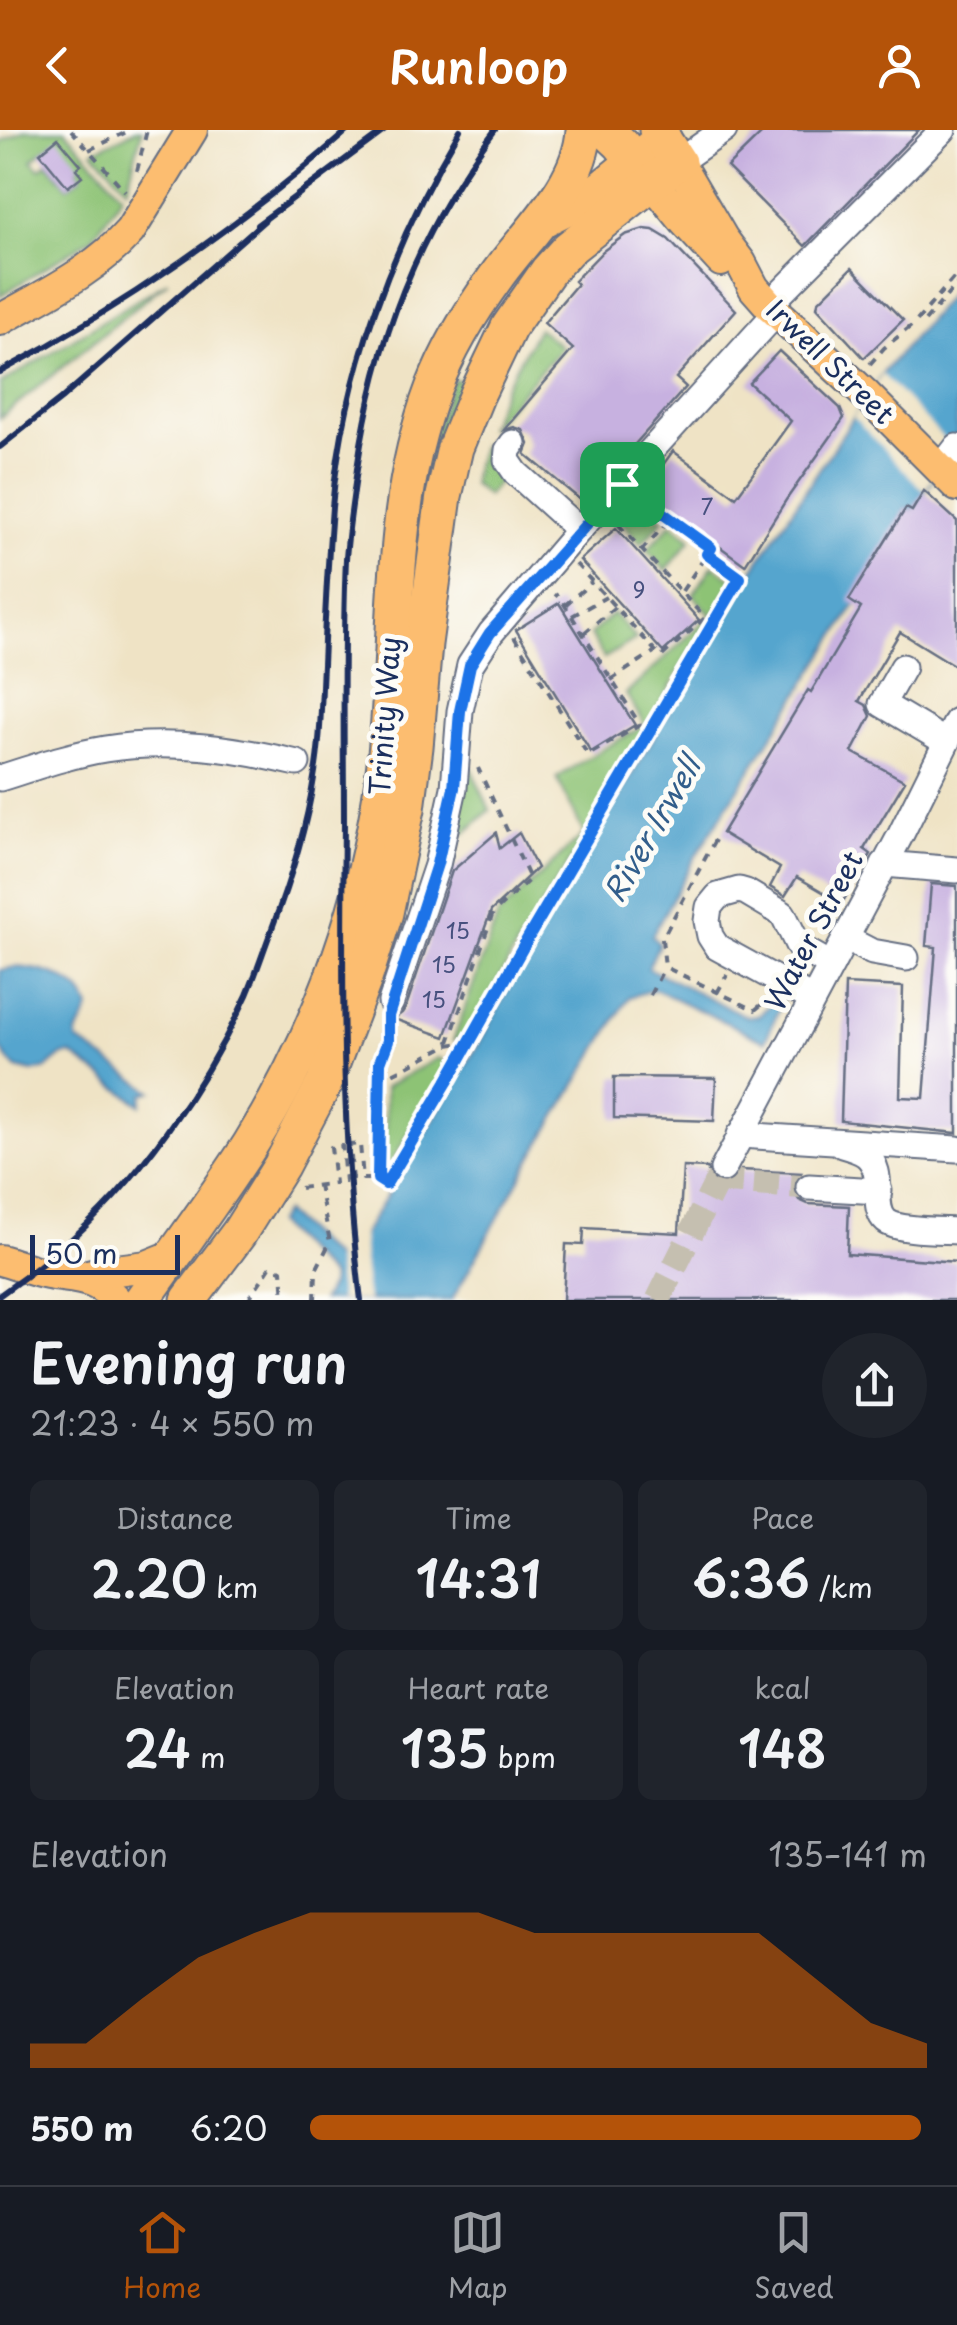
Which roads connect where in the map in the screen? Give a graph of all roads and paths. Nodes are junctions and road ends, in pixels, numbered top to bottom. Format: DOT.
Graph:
graph roads {
  1 [pos="71,130"];
  2 [pos="131,130"];
  3 [pos="147,130"];
  4 [pos="192,130"];
  5 [pos="584,130"];
  6 [pos="606,130"];
  7 [pos="724,130"];
  8 [pos="943,130"];
  9 [pos="89,150"];
  10 [pos="660,150"];
  11 [pos="136,178"];
  12 [pos="133,197"];
  13 [pos="542,219"];
  14 [pos="957,274"];
  15 [pos="957,284"];
  16 [pos="766,302"];
  17 [pos="0,320"];
  18 [pos="925,321"];
  19 [pos="866,382"];
  20 [pos="513,444"];
  21 [pos="951,467"];
  22 [pos="622,484"];
  23 [pos="610,515"];
  24 [pos="670,520"];
  25 [pos="580,530"];
  26 [pos="641,551"];
  27 [pos="707,554"];
  28 [pos="572,560"];
  29 [pos="592,582"];
  30 [pos="547,587"];
  31 [pos="680,593"];
  32 [pos="606,596"];
  33 [pos="565,605"];
  34 [pos="615,606"];
  35 [pos="572,616"];
  36 [pos="510,631"];
  37 [pos="583,634"];
  38 [pos="656,651"];
  39 [pos="903,667"];
  40 [pos="611,680"];
  41 [pos="952,732"];
  42 [pos="475,762"];
  43 [pos="297,763"];
  44 [pos="0,778"];
  45 [pos="498,814"];
  46 [pos="489,820"];
  47 [pos="884,864"];
  48 [pos="957,870"];
  49 [pos="844,938"];
  50 [pos="906,958"];
  51 [pos="830,964"];
  52 [pos="665,966"];
  53 [pos="650,995"];
  54 [pos="812,999"];
  55 [pos="392,1002"];
  56 [pos="468,1042"];
  57 [pos="448,1045"];
  58 [pos="379,1081"];
  59 [pos="834,1142"];
  60 [pos="957,1149"];
  61 [pos="363,1179"];
  62 [pos="378,1179"];
  63 [pos="353,1180"];
  64 [pos="345,1182"];
  65 [pos="334,1183"];
  66 [pos="319,1185"];
  67 [pos="809,1187"];
  68 [pos="297,1188"];
  69 [pos="879,1191"];
  70 [pos="957,1231"];
  71 [pos="174,1255"];
  72 [pos="0,1260"];
  73 [pos="78,1288"];
  74 [pos="116,1300"];
  75 [pos="142,1300"];
  76 [pos="190,1300"];
  77 [pos="248,1300"];
  78 [pos="284,1300"];
  79 [pos="315,1300"];
  1 -- 9 [label="path"];
  2 -- 9 [label="path"];
  3 -- 11 [label="path"];
  4 -- 17 [label="main road"];
  5 -- 13 [label="highway"];
  6 -- 10 [label="highway"];
  7 -- 10 [label="street"];
  8 -- 16 [label="street"];
  9 -- 12 [label="path"];
  10 -- 13 [label="highway, Trinity Way"];
  10 -- 16 [label="main road, Irwell Street"];
  10 -- 76 [label="highway, Trinity Way"];
  13 -- 71 [label="highway, Trinity Way"];
  14 -- 19 [label="path"];
  15 -- 18 [label="path"];
  16 -- 19 [label="main road, Irwell Street"];
  16 -- 22 [label="street"];
  19 -- 21 [label="main road, Irwell Street"];
  20 -- 25 [label="street"];
  22 -- 24 [label="path"];
  22 -- 25 [label="street"];
  23 -- 26 [label="path"];
  24 -- 26 [label="path"];
  24 -- 27 [label="path"];
  25 -- 55 [label="street"];
  26 -- 31 [label="path"];
  27 -- 31 [label="path"];
  27 -- 56 [label="path"];
  28 -- 29 [label="path"];
  29 -- 32 [label="path"];
  29 -- 33 [label="path"];
  30 -- 33 [label="path"];
  31 -- 38 [label="path"];
  32 -- 34 [label="path"];
  32 -- 35 [label="path"];
  33 -- 35 [label="path"];
  34 -- 37 [label="path"];
  34 -- 38 [label="path"];
  35 -- 37 [label="path"];
  36 -- 40 [label="path"];
  37 -- 40 [label="path"];
  38 -- 40 [label="path"];
  39 -- 41 [label="street"];
  41 -- 47 [label="street, Water Street"];
  42 -- 45 [label="path"];
  43 -- 44 [label="street"];
  45 -- 46 [label="path"];
  45 -- 57 [label="path"];
  47 -- 48 [label="street"];
  47 -- 49 [label="street, Water Street"];
  49 -- 50 [label="street"];
  49 -- 51 [label="street, Water Street"];
  51 -- 54 [label="street, Water Street"];
  51 -- 54 [label="street"];
  52 -- 53 [label="path"];
  54 -- 59 [label="street, Water Street"];
  55 -- 58 [label="path"];
  56 -- 57 [label="path"];
  56 -- 62 [label="path"];
  57 -- 58 [label="path"];
  58 -- 62 [label="path"];
  59 -- 60 [label="street"];
  59 -- 69 [label="street"];
  61 -- 62 [label="path"];
  61 -- 63 [label="path"];
  61 -- 63 [label="path"];
  63 -- 64 [label="path"];
  64 -- 65 [label="path"];
  64 -- 65 [label="path"];
  65 -- 66 [label="path"];
  66 -- 68 [label="path"];
  66 -- 79 [label="path"];
  67 -- 69 [label="street"];
  69 -- 70 [label="street"];
  71 -- 73 [label="main road"];
  71 -- 75 [label="highway, Trinity Way"];
  72 -- 73 [label="main road"];
  73 -- 74 [label="main road"];
  77 -- 78 [label="path"];
}
